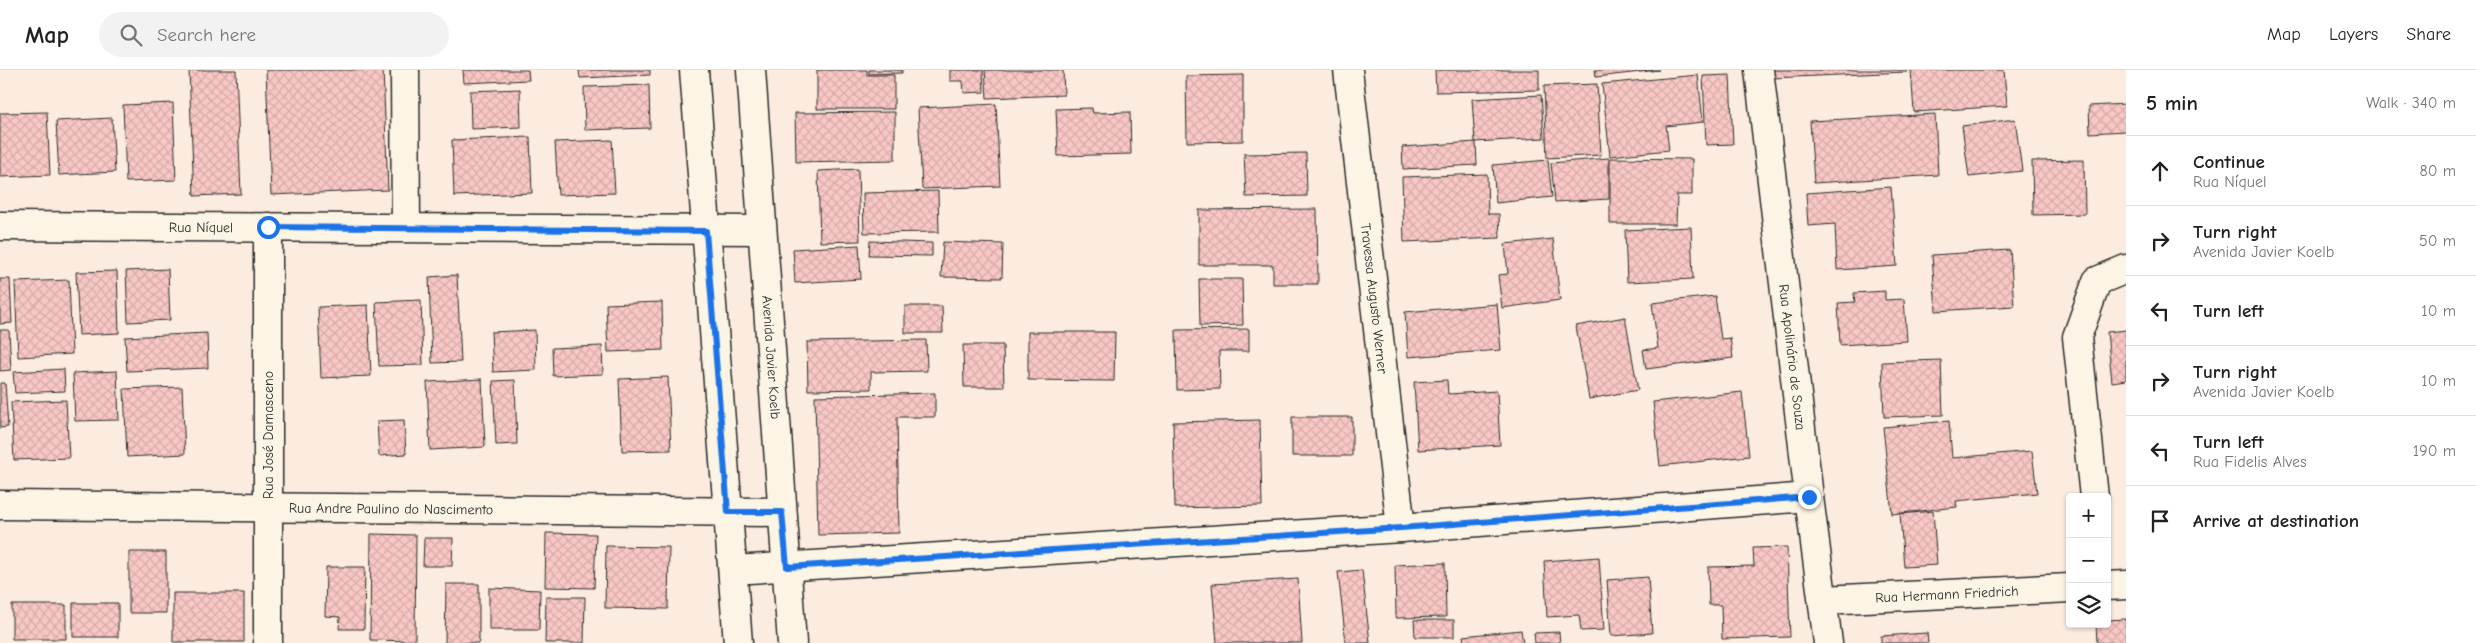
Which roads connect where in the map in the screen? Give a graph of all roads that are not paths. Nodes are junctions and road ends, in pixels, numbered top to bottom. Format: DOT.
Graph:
graph roads {
  1 [pos="405,70"];
  2 [pos="694,70"];
  3 [pos="750,70"];
  4 [pos="1348,70"];
  5 [pos="1759,70"];
  6 [pos="0,226"];
  7 [pos="268,227"];
  8 [pos="406,227"];
  9 [pos="762,230"];
  10 [pos="706,231"];
  11 [pos="2126,268"];
  12 [pos="2094,493"];
  13 [pos="1809,497"];
  14 [pos="0,505"];
  15 [pos="268,508"];
  16 [pos="728,512"];
  17 [pos="782,512"];
  18 [pos="1401,528"];
  19 [pos="787,567"];
  20 [pos="733,570"];
  21 [pos="2126,585"];
  22 [pos="2111,586"];
  23 [pos="2066,588"];
  24 [pos="1823,600"];
  25 [pos="268,643"];
  26 [pos="738,643"];
  27 [pos="792,643"];
  28 [pos="1828,643"];
  1 -- 8 [label="street"];
  2 -- 10 [label="street"];
  3 -- 9 [label="street, Avenida Javier Koelb"];
  4 -- 18 [label="street, Travessa Augusto Werner"];
  5 -- 13 [label="street, Rua Apolinário de Souza"];
  6 -- 7 [label="street, Rua Níquel"];
  7 -- 8 [label="street, Rua Níquel"];
  7 -- 15 [label="street, Rua José Damasceno"];
  8 -- 10 [label="street, Rua Níquel"];
  9 -- 10 [label="street, Rua Níquel"];
  9 -- 17 [label="street, Avenida Javier Koelb"];
  10 -- 16 [label="street"];
  11 -- 12 [label="street"];
  13 -- 18 [label="street"];
  13 -- 24 [label="street, Rua Apolinário de Souza"];
  14 -- 15 [label="street, Rua Andre Paulino do Nascimento"];
  15 -- 16 [label="street, Rua Andre Paulino do Nascimento"];
  15 -- 25 [label="street, Rua José Damasceno"];
  16 -- 17 [label="street, Rua Andre Paulino do Nascimento"];
  16 -- 20 [label="street"];
  17 -- 19 [label="street, Avenida Javier Koelb"];
  18 -- 19 [label="street"];
  19 -- 20 [label="street"];
  19 -- 27 [label="street, Avenida Javier Koelb"];
  20 -- 26 [label="street"];
  21 -- 22 [label="street"];
  23 -- 24 [label="street, Rua Hermann Friedrich"];
  24 -- 28 [label="street, Rua Apolinário de Souza"];
}
